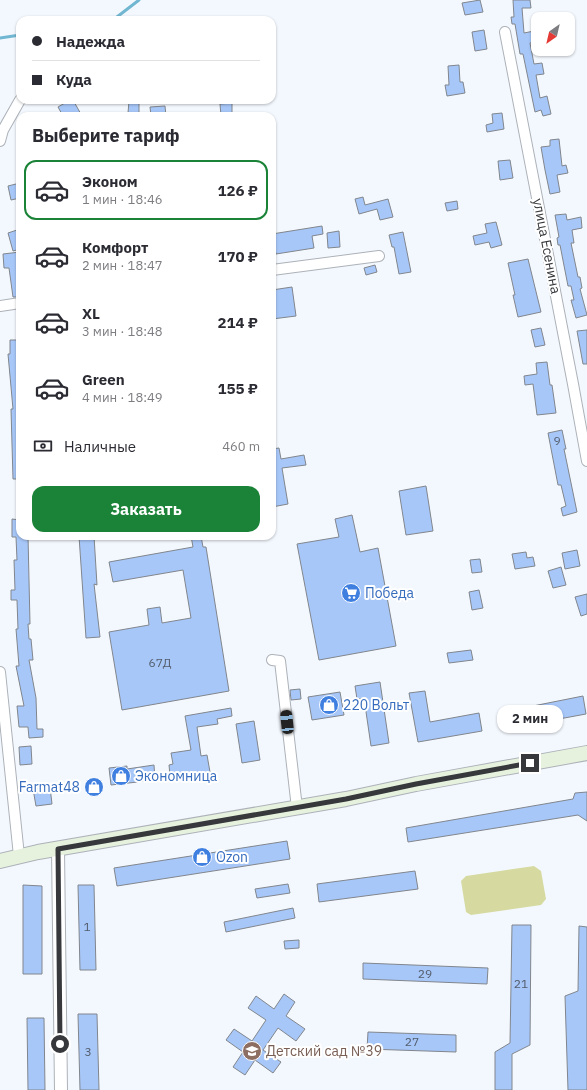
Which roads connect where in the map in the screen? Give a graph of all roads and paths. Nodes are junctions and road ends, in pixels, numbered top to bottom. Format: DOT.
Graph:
graph roads {
  1 [pos="505,32"];
  2 [pos="18,104"];
  3 [pos="0,141"];
  4 [pos="379,256"];
  5 [pos="276,269"];
  6 [pos="16,304"];
  7 [pos="0,306"];
  8 [pos="587,461"];
  9 [pos="272,660"];
  10 [pos="0,672"];
  11 [pos="587,753"];
  12 [pos="297,808"];
  13 [pos="58,849"];
  14 [pos="19,856"];
  15 [pos="0,861"];
  16 [pos="60,1090"];
  1 -- 8 [label="street, улица Есенина"];
  2 -- 3 [label="street"];
  4 -- 5 [label="street"];
  6 -- 7 [label="street"];
  9 -- 12 [label="street"];
  10 -- 14 [label="street"];
  11 -- 12 [label="main road"];
  12 -- 13 [label="main road"];
  13 -- 14 [label="main road"];
  13 -- 16 [label="street"];
  14 -- 15 [label="main road"];
}
